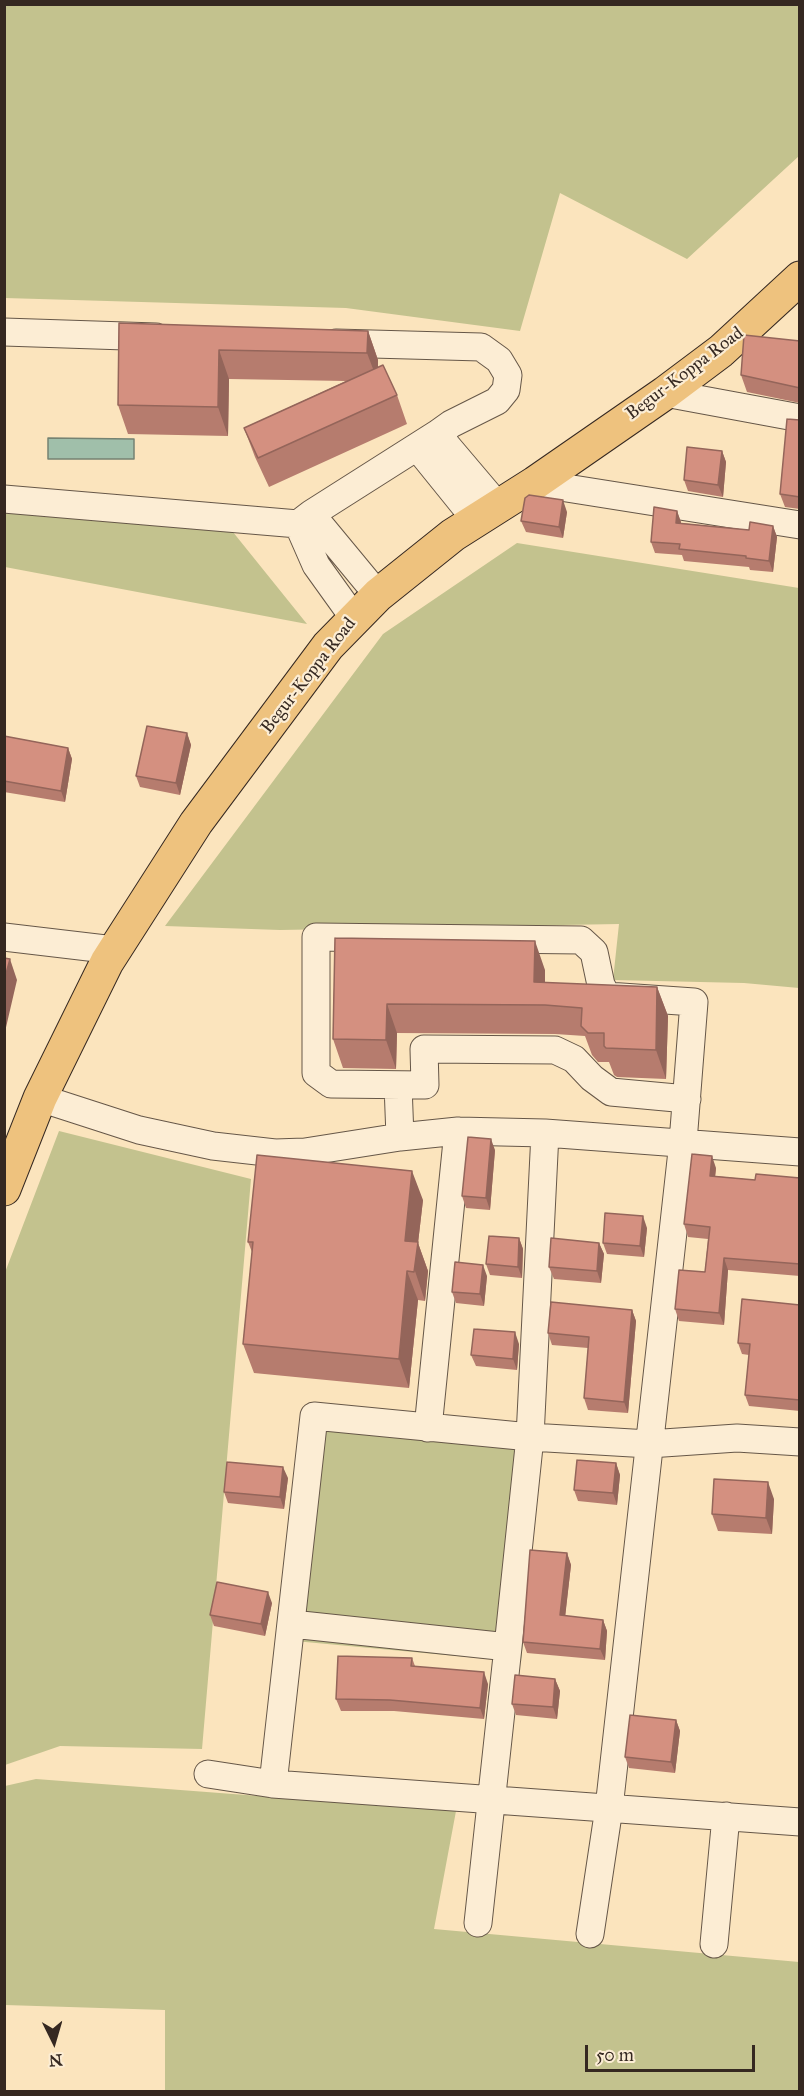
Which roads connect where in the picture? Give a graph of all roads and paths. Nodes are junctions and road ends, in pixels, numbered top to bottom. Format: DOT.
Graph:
graph roads {
  1 [pos="800,278"];
  2 [pos="4,332"];
  3 [pos="183,338"];
  4 [pos="314,342"];
  5 [pos="665,393"];
  6 [pos="800,418"];
  7 [pos="427,440"];
  8 [pos="535,483"];
  9 [pos="4,499"];
  10 [pos="487,513"];
  11 [pos="304,519"];
  12 [pos="800,525"];
  13 [pos="378,595"];
  14 [pos="354,618"];
  15 [pos="4,937"];
  16 [pos="114,950"];
  17 [pos="398,1085"];
  18 [pos="40,1098"];
  19 [pos="687,1099"];
  20 [pos="458,1131"];
  21 [pos="545,1133"];
  22 [pos="400,1137"];
  23 [pos="683,1142"];
  24 [pos="800,1152"];
  25 [pos="4,1189"];
  26 [pos="428,1428"];
  27 [pos="530,1437"];
  28 [pos="800,1442"];
  29 [pos="649,1444"];
  30 [pos="292,1624"];
  31 [pos="508,1647"];
  32 [pos="208,1774"];
  33 [pos="273,1784"];
  34 [pos="492,1800"];
  35 [pos="609,1808"];
  36 [pos="726,1816"];
  37 [pos="800,1822"];
  38 [pos="478,1923"];
  39 [pos="590,1934"];
  40 [pos="714,1944"];
  1 -- 5 [label="main road, Begur-Koppa Road"];
  2 -- 3 [label="street"];
  4 -- 7 [label="street"];
  5 -- 6 [label="street"];
  5 -- 8 [label="main road, Begur-Koppa Road"];
  7 -- 10 [label="street"];
  7 -- 11 [label="street"];
  8 -- 10 [label="main road, Begur-Koppa Road"];
  8 -- 12 [label="street"];
  9 -- 11 [label="street"];
  10 -- 13 [label="main road, Begur-Koppa Road"];
  11 -- 13 [label="street"];
  11 -- 14 [label="street"];
  13 -- 14 [label="main road, Begur-Koppa Road"];
  14 -- 16 [label="main road, Begur-Koppa Road"];
  15 -- 16 [label="street"];
  16 -- 18 [label="main road, Begur-Koppa Road"];
  17 -- 19 [label="street"];
  17 -- 19 [label="street"];
  17 -- 22 [label="street"];
  18 -- 22 [label="street"];
  18 -- 25 [label="main road, Begur-Koppa Road"];
  19 -- 23 [label="street"];
  20 -- 21 [label="street"];
  20 -- 22 [label="street"];
  20 -- 26 [label="street"];
  21 -- 23 [label="street"];
  21 -- 27 [label="street"];
  23 -- 24 [label="street"];
  23 -- 29 [label="street"];
  26 -- 27 [label="street"];
  26 -- 30 [label="street"];
  27 -- 29 [label="street"];
  27 -- 31 [label="street"];
  28 -- 29 [label="street"];
  29 -- 35 [label="street"];
  30 -- 31 [label="street"];
  30 -- 33 [label="street"];
  31 -- 34 [label="street"];
  32 -- 33 [label="street"];
  33 -- 34 [label="street"];
  34 -- 35 [label="street"];
  34 -- 38 [label="street"];
  35 -- 36 [label="street"];
  35 -- 39 [label="street"];
  36 -- 37 [label="street"];
  36 -- 40 [label="street"];
}
